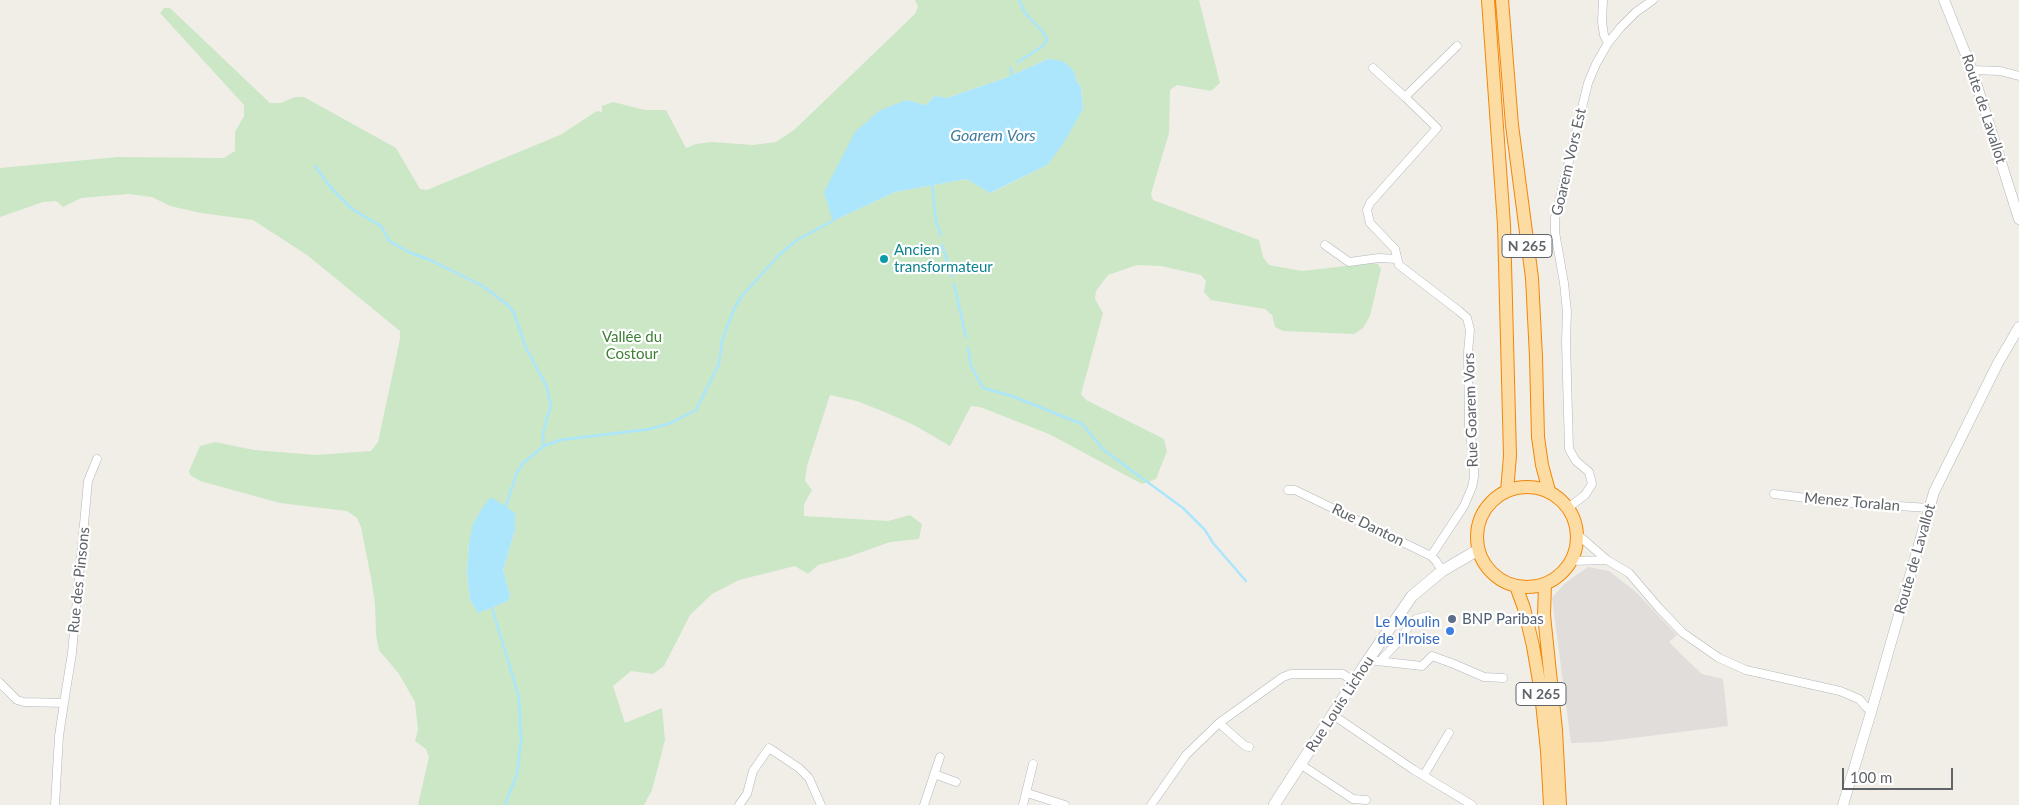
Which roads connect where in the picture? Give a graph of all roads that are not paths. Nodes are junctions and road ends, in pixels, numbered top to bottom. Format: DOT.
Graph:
graph roads {
  1 [pos="1488,0"];
  2 [pos="1502,0"];
  3 [pos="1604,0"];
  4 [pos="1653,0"];
  5 [pos="1944,0"];
  6 [pos="1608,43"];
  7 [pos="1457,46"];
  8 [pos="1373,68"];
  9 [pos="1972,70"];
  10 [pos="2019,76"];
  11 [pos="1405,98"];
  12 [pos="2019,219"];
  13 [pos="1326,245"];
  14 [pos="1397,259"];
  15 [pos="2019,327"];
  16 [pos="97,459"];
  17 [pos="1288,490"];
  18 [pos="1507,491"];
  19 [pos="1549,491"];
  20 [pos="1774,494"];
  21 [pos="1568,508"];
  22 [pos="1929,508"];
  23 [pos="1577,534"];
  24 [pos="1478,550"];
  25 [pos="1431,556"];
  26 [pos="1607,560"];
  27 [pos="1571,561"];
  28 [pos="1442,571"];
  29 [pos="1545,584"];
  30 [pos="1516,586"];
  31 [pos="1428,616"];
  32 [pos="1368,660"];
  33 [pos="1380,661"];
  34 [pos="1503,678"];
  35 [pos="1354,682"];
  36 [pos="0,683"];
  37 [pos="64,703"];
  38 [pos="1872,709"];
  39 [pos="1332,715"];
  40 [pos="1219,724"];
  41 [pos="1449,733"];
  42 [pos="1249,747"];
  43 [pos="940,757"];
  44 [pos="1034,764"];
  45 [pos="1300,764"];
  46 [pos="934,774"];
  47 [pos="1424,775"];
  48 [pos="956,782"];
  49 [pos="1027,793"];
  50 [pos="1366,800"];
  51 [pos="56,805"];
  52 [pos="738,805"];
  53 [pos="821,805"];
  54 [pos="924,805"];
  55 [pos="1023,805"];
  56 [pos="1065,805"];
  57 [pos="1151,805"];
  58 [pos="1274,805"];
  59 [pos="1472,805"];
  60 [pos="1550,805"];
  61 [pos="1560,805"];
  62 [pos="1843,805"];
  1 -- 18 [label="highway, N 265"];
  2 -- 19 [label="highway, N 265"];
  3 -- 6 [label="street"];
  4 -- 6 [label="street, Goarem Vors Est"];
  5 -- 9 [label="street, Route de Lavallot"];
  6 -- 21 [label="street, Goarem Vors Est"];
  7 -- 11 [label="street"];
  8 -- 11 [label="street, Rue Goarem Vors"];
  9 -- 10 [label="street"];
  9 -- 12 [label="street, Route de Lavallot"];
  11 -- 14 [label="street, Rue Goarem Vors"];
  13 -- 14 [label="street"];
  14 -- 25 [label="street, Rue Goarem Vors"];
  15 -- 22 [label="street, Route de Lavallot"];
  16 -- 37 [label="street, Rue des Pinsons"];
  17 -- 25 [label="street, Rue Danton"];
  18 -- 19 [label="highway"];
  18 -- 24 [label="highway"];
  19 -- 21 [label="highway"];
  20 -- 22 [label="street, Menez Toralan"];
  21 -- 23 [label="highway"];
  22 -- 38 [label="street, Route de Lavallot"];
  23 -- 26 [label="street"];
  23 -- 27 [label="highway"];
  24 -- 28 [label="main road, Rue Louis Lichou"];
  24 -- 30 [label="highway"];
  25 -- 28 [label="street, Rue Danton"];
  26 -- 27 [label="street"];
  26 -- 38 [label="street"];
  27 -- 29 [label="highway"];
  28 -- 32 [label="main road, Rue Louis Lichou"];
  29 -- 30 [label="highway"];
  29 -- 61 [label="highway, N 265"];
  30 -- 60 [label="highway, N 265"];
  31 -- 33 [label="street"];
  32 -- 33 [label="street"];
  32 -- 35 [label="main road, Rue Louis Lichou"];
  33 -- 34 [label="street"];
  35 -- 39 [label="main road, Rue Louis Lichou"];
  35 -- 40 [label="street"];
  36 -- 37 [label="street"];
  37 -- 51 [label="street, Rue des Pinsons"];
  38 -- 62 [label="street, Route de Lavallot"];
  39 -- 45 [label="main road, Rue Louis Lichou"];
  39 -- 47 [label="street"];
  40 -- 42 [label="street"];
  40 -- 57 [label="street"];
  41 -- 47 [label="street"];
  43 -- 46 [label="street"];
  44 -- 49 [label="street"];
  45 -- 50 [label="street"];
  45 -- 58 [label="main road, Rue Louis Lichou"];
  46 -- 48 [label="street"];
  46 -- 54 [label="street"];
  47 -- 59 [label="street"];
  49 -- 55 [label="street"];
  49 -- 56 [label="street"];
  52 -- 53 [label="street"];
}
